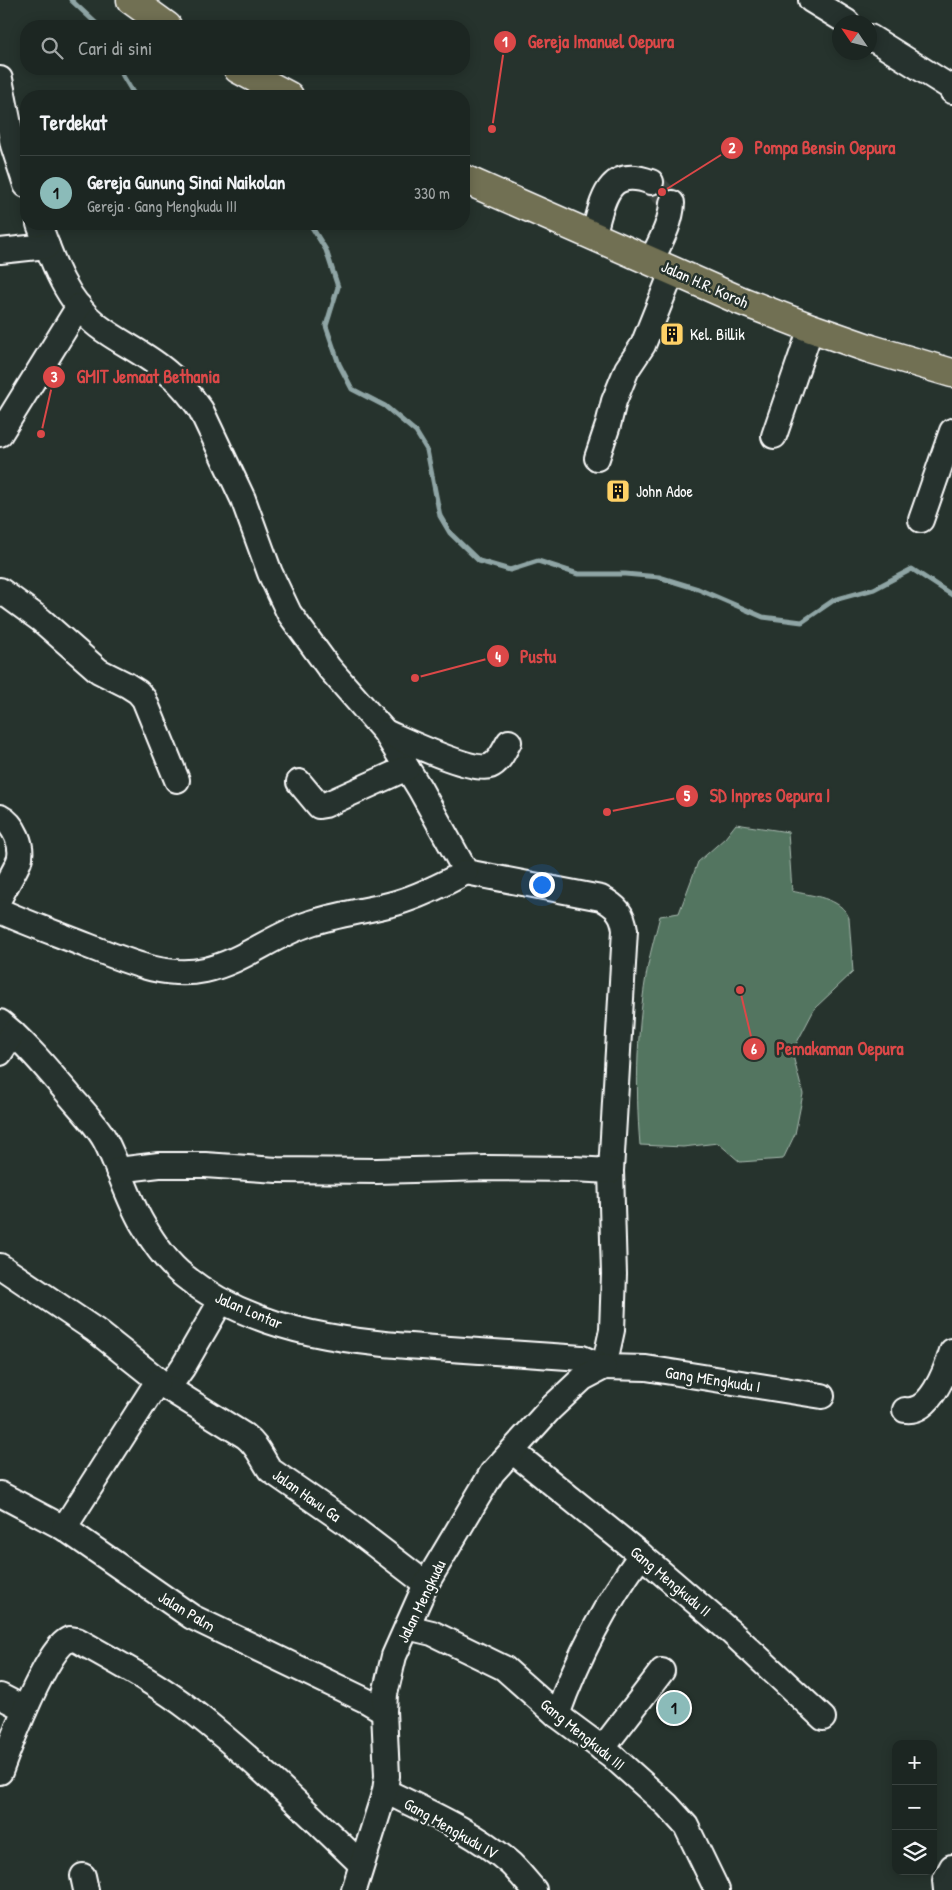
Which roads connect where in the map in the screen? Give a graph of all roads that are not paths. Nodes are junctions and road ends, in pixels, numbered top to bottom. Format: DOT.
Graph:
graph roads {
  1 [pos="131,0"];
  2 [pos="811,0"];
  3 [pos="836,15"];
  4 [pos="159,20"];
  5 [pos="877,41"];
  6 [pos="249,75"];
  7 [pos="0,79"];
  8 [pos="951,88"];
  9 [pos="278,90"];
  10 [pos="20,167"];
  11 [pos="470,182"];
  12 [pos="651,182"];
  13 [pos="672,203"];
  14 [pos="41,230"];
  15 [pos="593,236"];
  16 [pos="47,246"];
  17 [pos="0,251"];
  18 [pos="662,266"];
  19 [pos="79,306"];
  20 [pos="811,328"];
  21 [pos="951,369"];
  22 [pos="952,431"];
  23 [pos="0,434"];
  24 [pos="774,436"];
  25 [pos="597,458"];
  26 [pos="921,520"];
  27 [pos="0,590"];
  28 [pos="385,732"];
  29 [pos="509,742"];
  30 [pos="407,768"];
  31 [pos="177,780"];
  32 [pos="299,782"];
  33 [pos="0,817"];
  34 [pos="466,872"];
  35 [pos="0,897"];
  36 [pos="0,911"];
  37 [pos="7,1027"];
  38 [pos="0,1053"];
  39 [pos="118,1170"];
  40 [pos="611,1171"];
  41 [pos="0,1266"];
  42 [pos="221,1302"];
  43 [pos="952,1351"];
  44 [pos="604,1367"];
  45 [pos="163,1385"];
  46 [pos="822,1396"];
  47 [pos="905,1410"];
  48 [pos="512,1451"];
  49 [pos="0,1494"];
  50 [pos="64,1528"];
  51 [pos="641,1554"];
  52 [pos="426,1584"];
  53 [pos="406,1627"];
  54 [pos="662,1671"];
  55 [pos="0,1696"];
  56 [pos="25,1709"];
  57 [pos="384,1711"];
  58 [pos="556,1715"];
  59 [pos="823,1718"];
  60 [pos="602,1749"];
  61 [pos="0,1772"];
  62 [pos="385,1791"];
  63 [pos="361,1864"];
  64 [pos="952,1867"];
  65 [pos="354,1890"];
  66 [pos="534,1890"];
  67 [pos="717,1890"];
  68 [pos="946,1890"];
  1 -- 4 [label="main road"];
  2 -- 3 [label="street"];
  5 -- 8 [label="street"];
  6 -- 9 [label="main road"];
  7 -- 10 [label="street"];
  11 -- 15 [label="main road, Jalan H.R. Koroh"];
  12 -- 15 [label="street"];
  13 -- 18 [label="street"];
  14 -- 16 [label="street"];
  15 -- 18 [label="main road, Jalan H.R. Koroh"];
  16 -- 17 [label="street"];
  16 -- 19 [label="street"];
  18 -- 20 [label="main road, Jalan H.R. Koroh"];
  18 -- 25 [label="street"];
  19 -- 23 [label="street"];
  19 -- 28 [label="street"];
  20 -- 21 [label="main road, Jalan H.R. Koroh"];
  20 -- 24 [label="street"];
  22 -- 26 [label="street"];
  27 -- 31 [label="street"];
  28 -- 29 [label="street"];
  28 -- 30 [label="street"];
  30 -- 32 [label="street"];
  30 -- 34 [label="street"];
  33 -- 35 [label="street"];
  34 -- 36 [label="street"];
  34 -- 40 [label="street"];
  37 -- 38 [label="street"];
  37 -- 39 [label="street, Jalan Lontar"];
  39 -- 40 [label="street"];
  39 -- 42 [label="street, Jalan Lontar"];
  40 -- 44 [label="street"];
  41 -- 45 [label="street, Jalan Hawu Ga"];
  42 -- 44 [label="street, Jalan Lontar"];
  42 -- 45 [label="street"];
  43 -- 47 [label="street"];
  44 -- 46 [label="street, Gang MEngkudu I"];
  44 -- 48 [label="street, Jalan Mengkudu"];
  45 -- 50 [label="street"];
  45 -- 52 [label="street, Jalan Hawu Ga"];
  48 -- 51 [label="street, Gang Mengkudu II"];
  48 -- 52 [label="street, Jalan Mengkudu"];
  49 -- 50 [label="street, Jalan Palm"];
  50 -- 57 [label="street, Jalan Palm"];
  51 -- 58 [label="street"];
  51 -- 59 [label="street, Gang Mengkudu II"];
  52 -- 53 [label="street, Jalan Mengkudu"];
  53 -- 57 [label="street, Jalan Mengkudu"];
  53 -- 58 [label="street, Gang Mengkudu III"];
  54 -- 60 [label="street"];
  55 -- 56 [label="street"];
  56 -- 61 [label="street"];
  56 -- 63 [label="street"];
  57 -- 62 [label="street, Jalan Mengkudu"];
  58 -- 60 [label="street, Gang Mengkudu III"];
  60 -- 67 [label="street, Gang Mengkudu III"];
  62 -- 63 [label="street, Jalan Mengkudu"];
  62 -- 66 [label="street, Gang Mengkudu IV"];
  63 -- 65 [label="street, Jalan Mengkudu"];
  64 -- 68 [label="street"];
}
